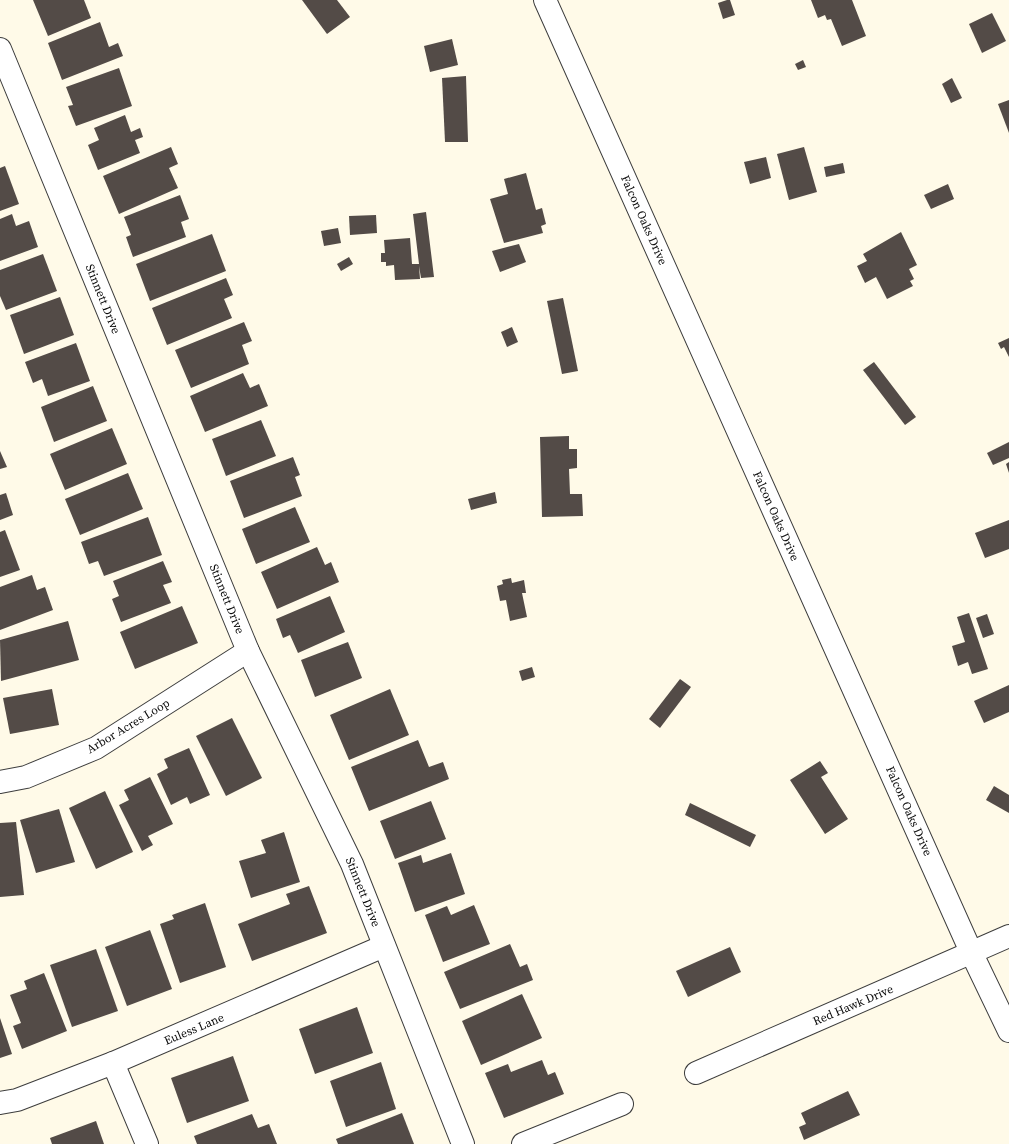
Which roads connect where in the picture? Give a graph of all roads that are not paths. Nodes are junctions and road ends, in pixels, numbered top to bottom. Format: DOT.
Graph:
graph roads {
  1 [pos="545,0"];
  2 [pos="0,49"];
  3 [pos="248,651"];
  4 [pos="0,782"];
  5 [pos="1009,936"];
  6 [pos="384,946"];
  7 [pos="972,954"];
  8 [pos="1009,1031"];
  9 [pos="113,1063"];
  10 [pos="696,1073"];
  11 [pos="0,1103"];
  12 [pos="622,1104"];
  13 [pos="147,1144"];
  14 [pos="463,1144"];
  15 [pos="523,1144"];
  1 -- 7 [label="street, Falcon Oaks Drive"];
  2 -- 3 [label="street, Stinnett Drive"];
  3 -- 4 [label="street, Arbor Acres Loop"];
  3 -- 6 [label="street, Stinnett Drive"];
  5 -- 7 [label="street, Red Hawk Drive"];
  6 -- 9 [label="street, Euless Lane"];
  6 -- 14 [label="street, Stinnett Drive"];
  7 -- 8 [label="street, Falcon Oaks Drive"];
  7 -- 10 [label="street, Red Hawk Drive"];
  9 -- 11 [label="street, Euless Lane"];
  9 -- 13 [label="street"];
  12 -- 15 [label="street"];
}
